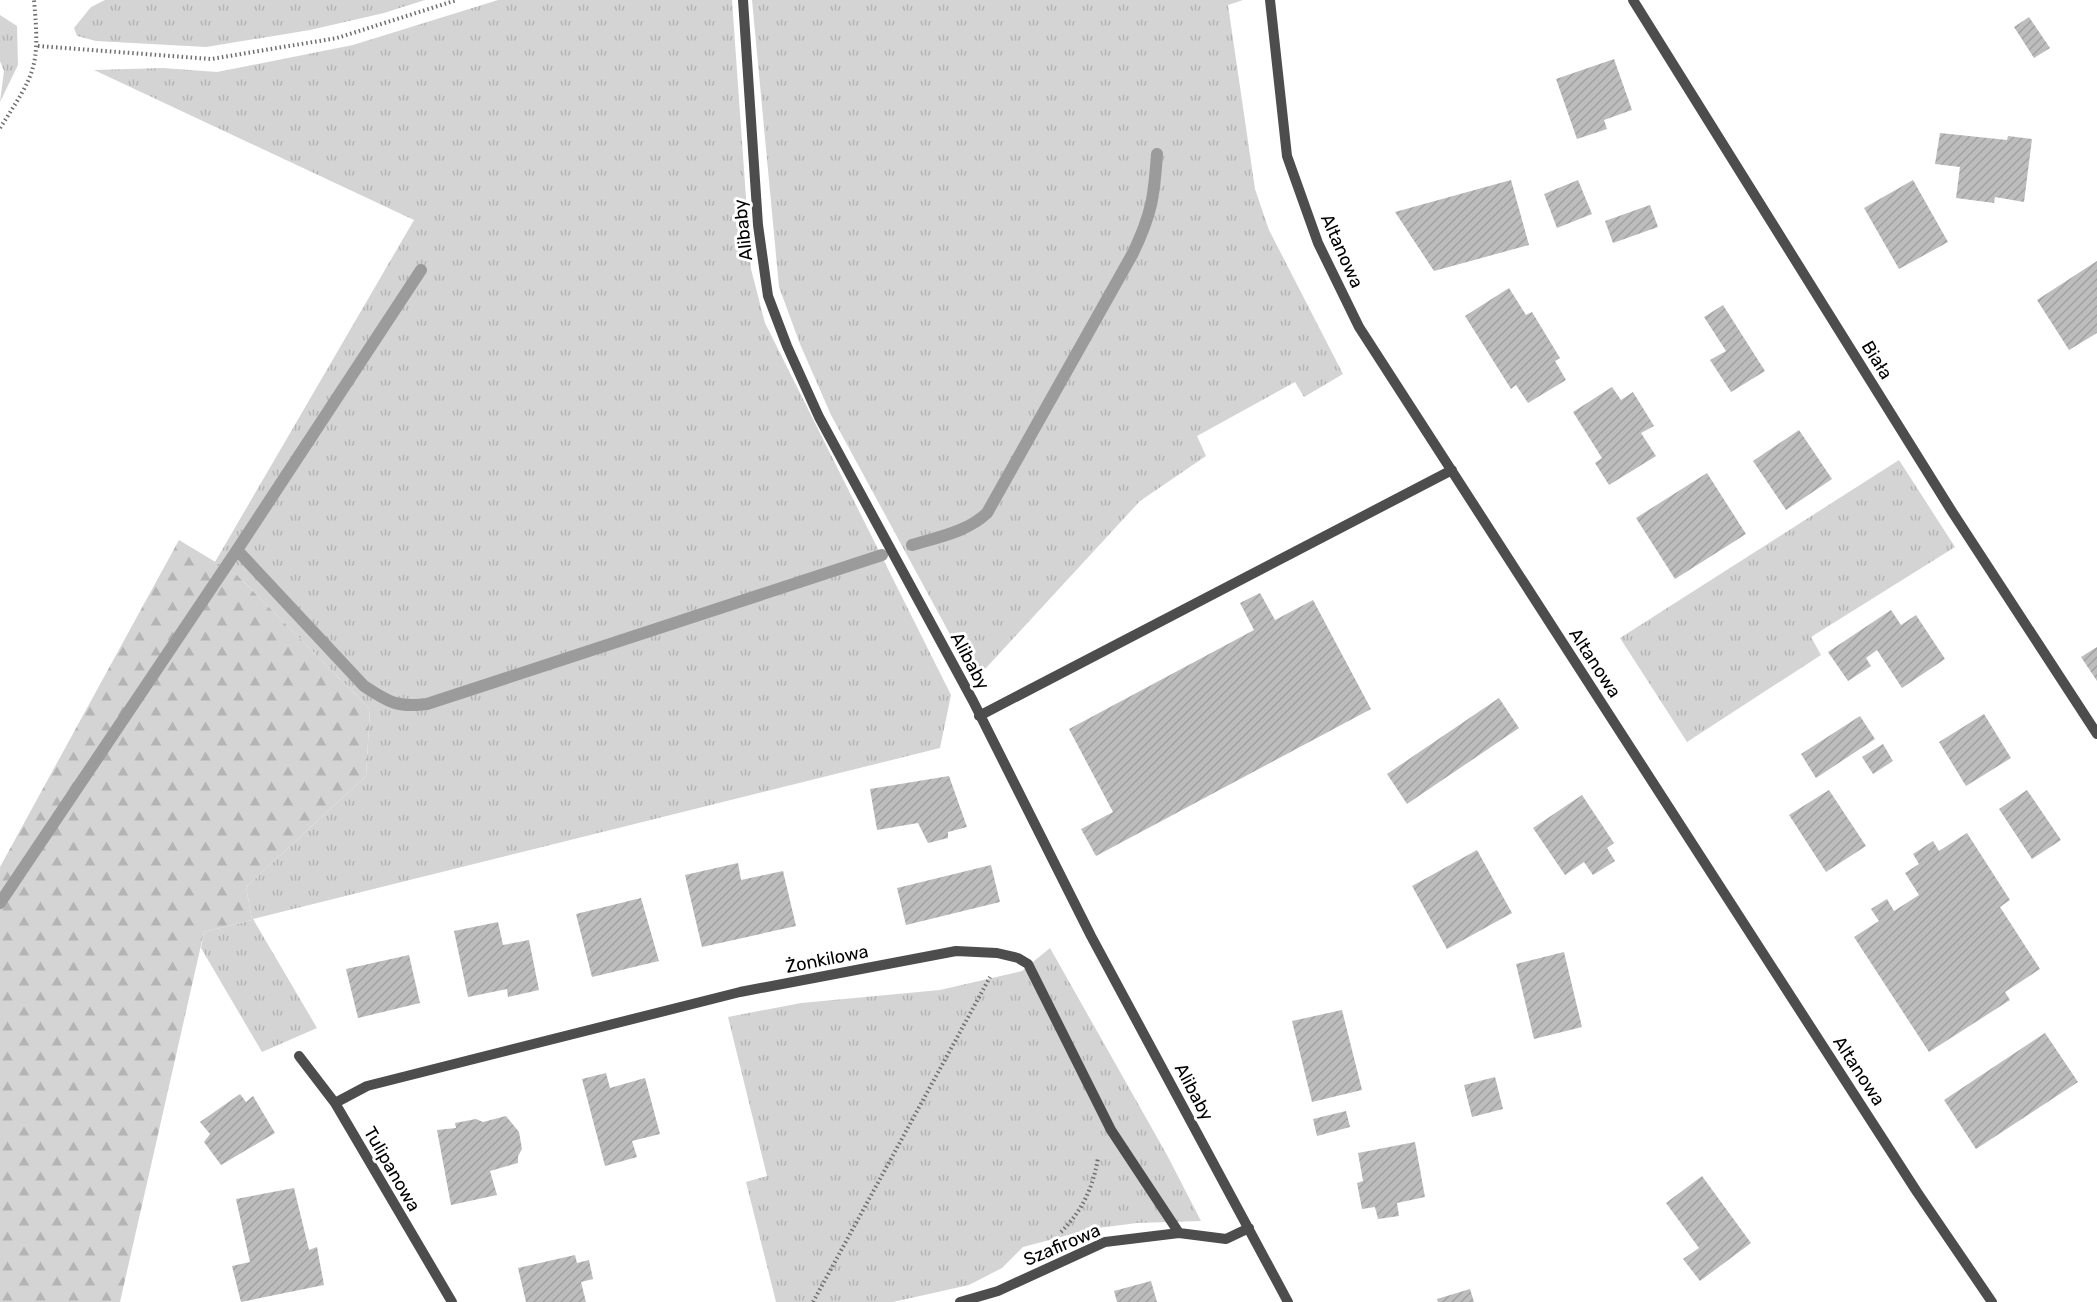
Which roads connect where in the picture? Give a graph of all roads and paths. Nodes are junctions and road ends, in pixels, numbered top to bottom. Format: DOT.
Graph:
graph roads {
  1 [pos="34,0"];
  2 [pos="457,0"];
  3 [pos="743,0"];
  4 [pos="1270,0"];
  5 [pos="1633,0"];
  6 [pos="38,46"];
  7 [pos="0,128"];
  8 [pos="1452,470"];
  9 [pos="979,716"];
  10 [pos="2097,734"];
  11 [pos="997,953"];
  12 [pos="299,1056"];
  13 [pos="335,1103"];
  14 [pos="1105,1119"];
  15 [pos="1249,1228"];
  16 [pos="1179,1233"];
  17 [pos="1058,1236"];
  18 [pos="452,1302"];
  19 [pos="813,1302"];
  20 [pos="960,1302"];
  21 [pos="1288,1302"];
  22 [pos="1992,1302"];
  1 -- 6 [label="path"];
  2 -- 6 [label="path"];
  3 -- 9 [label="street, Alibaby"];
  4 -- 8 [label="street, Altanowa"];
  5 -- 10 [label="street, Biała"];
  6 -- 7 [label="path"];
  8 -- 9 [label="street"];
  8 -- 22 [label="street, Altanowa"];
  9 -- 15 [label="street, Alibaby"];
  11 -- 13 [label="street, Żonkilowa"];
  11 -- 14 [label="street, Żonkilowa"];
  11 -- 19 [label="path"];
  12 -- 13 [label="street, Tulipanowa"];
  13 -- 18 [label="street, Tulipanowa"];
  14 -- 16 [label="street, Żonkilowa"];
  14 -- 17 [label="path"];
  15 -- 16 [label="street, Szafirowa"];
  15 -- 21 [label="street, Alibaby"];
  16 -- 20 [label="street, Szafirowa"];
}
